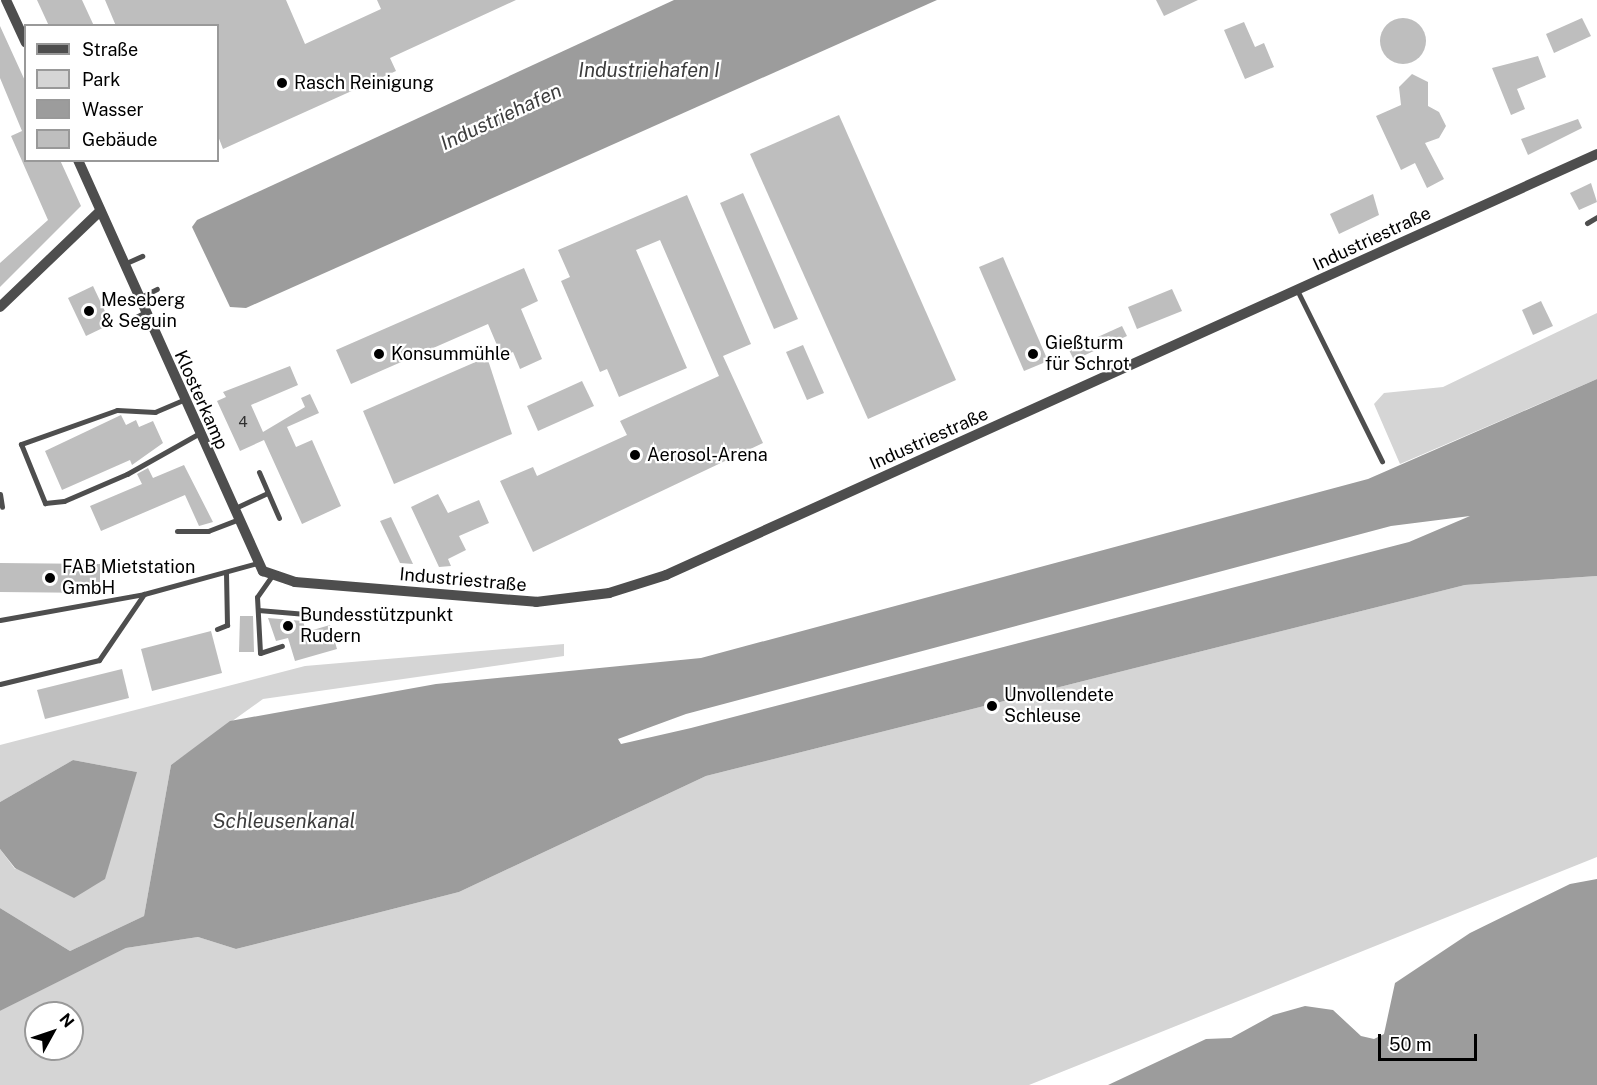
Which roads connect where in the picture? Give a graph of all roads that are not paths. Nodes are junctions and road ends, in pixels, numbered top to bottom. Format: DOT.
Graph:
graph roads {
  1 [pos="6,0"];
  2 [pos="24,39"];
  3 [pos="1597,154"];
  4 [pos="79,162"];
  5 [pos="100,211"];
  6 [pos="1597,217"];
  7 [pos="1587,223"];
  8 [pos="142,256"];
  9 [pos="123,265"];
  10 [pos="157,289"];
  11 [pos="1298,292"];
  12 [pos="138,298"];
  13 [pos="0,307"];
  14 [pos="144,313"];
  15 [pos="130,320"];
  16 [pos="183,400"];
  17 [pos="198,434"];
  18 [pos="1382,460"];
  19 [pos="259,472"];
  20 [pos="268,493"];
  21 [pos="0,494"];
  22 [pos="2,507"];
  23 [pos="232,509"];
  24 [pos="279,518"];
  25 [pos="237,520"];
  26 [pos="177,531"];
  27 [pos="255,559"];
  28 [pos="226,572"];
  29 [pos="271,577"];
  30 [pos="144,594"];
  31 [pos="258,610"];
  32 [pos="342,616"];
  33 [pos="0,620"];
  34 [pos="217,628"];
  35 [pos="282,646"];
  36 [pos="0,684"];
  1 -- 2 [label="street"];
  3 -- 11 [label="street, Industriestraße"];
  4 -- 5 [label="street, Klosterkamp"];
  5 -- 9 [label="street, Klosterkamp"];
  5 -- 13 [label="street"];
  6 -- 7 [label="lane"];
  8 -- 9 [label="lane"];
  9 -- 12 [label="street, Klosterkamp"];
  10 -- 12 [label="lane"];
  11 -- 18 [label="lane"];
  11 -- 29 [label="street, Industriestraße"];
  12 -- 14 [label="street, Klosterkamp"];
  14 -- 15 [label="lane"];
  14 -- 16 [label="street, Klosterkamp"];
  16 -- 17 [label="street, Klosterkamp"];
  16 -- 17 [label="lane"];
  17 -- 23 [label="street, Klosterkamp"];
  19 -- 20 [label="lane"];
  20 -- 23 [label="lane"];
  20 -- 24 [label="lane"];
  21 -- 22 [label="lane"];
  23 -- 25 [label="street, Klosterkamp"];
  25 -- 26 [label="lane"];
  25 -- 27 [label="street, Klosterkamp"];
  27 -- 28 [label="lane"];
  27 -- 29 [label="street"];
  28 -- 30 [label="lane"];
  28 -- 34 [label="lane"];
  29 -- 31 [label="lane"];
  30 -- 33 [label="lane"];
  30 -- 36 [label="lane"];
  31 -- 32 [label="lane"];
  31 -- 35 [label="lane"];
}
